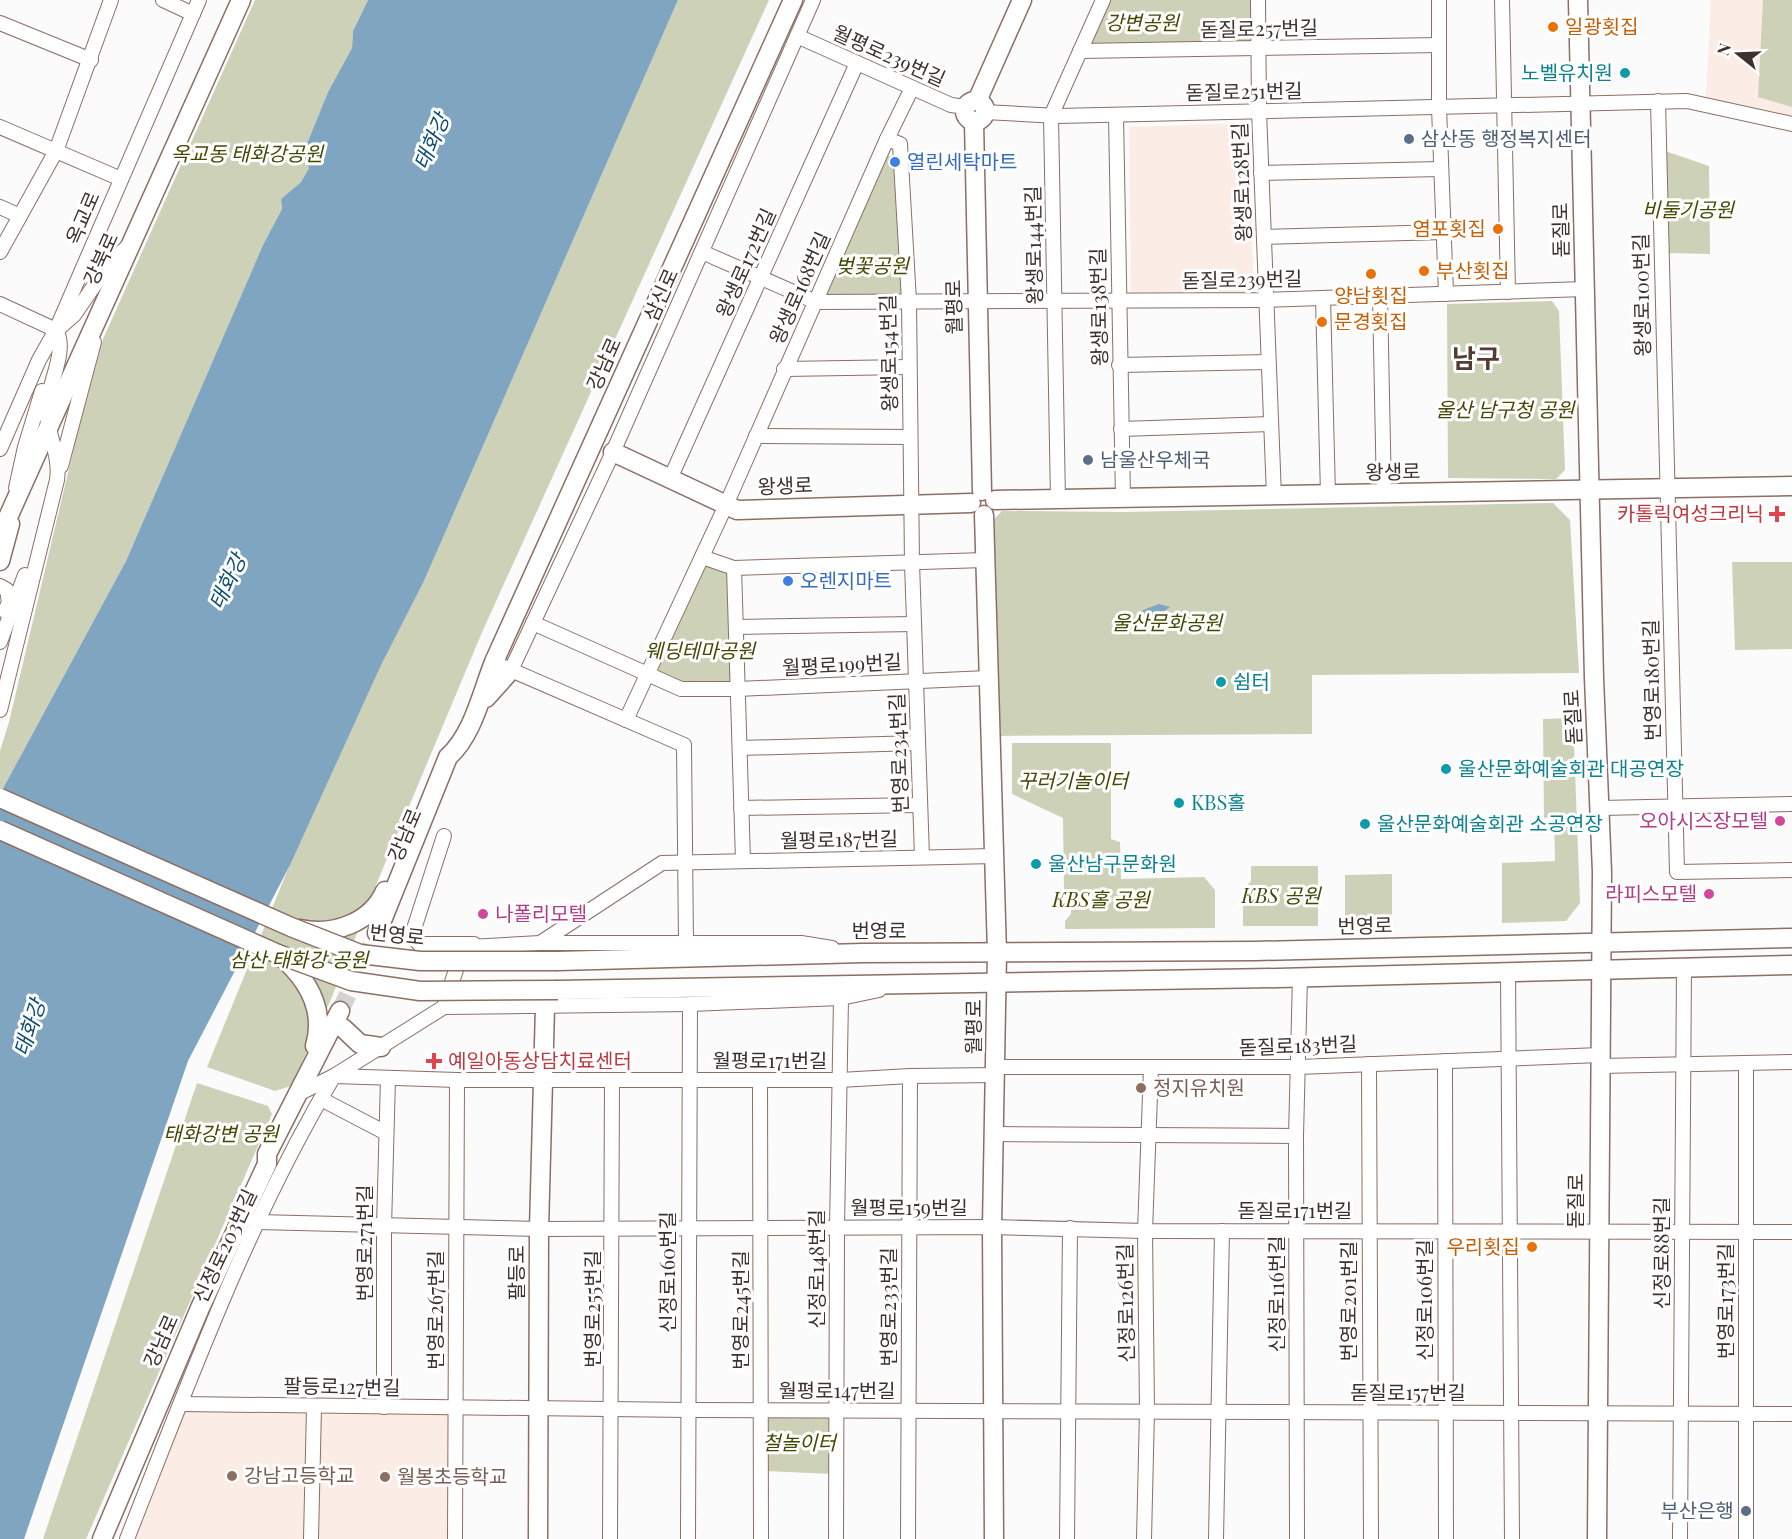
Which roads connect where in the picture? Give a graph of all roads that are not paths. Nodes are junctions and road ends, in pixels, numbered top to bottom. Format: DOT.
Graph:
graph roads {
  1 [pos="111,0"];
  2 [pos="163,0"];
  3 [pos="199,0"];
  4 [pos="241,0"];
  5 [pos="793,0"];
  6 [pos="813,0"];
  7 [pos="1022,0"];
  8 [pos="1102,0"];
  9 [pos="1258,0"];
  10 [pos="1439,0"];
  11 [pos="1502,0"];
  12 [pos="1578,0"];
  13 [pos="192,14"];
  14 [pos="0,23"];
  15 [pos="797,36"];
  16 [pos="1439,45"];
  17 [pos="1258,48"];
  18 [pos="1080,51"];
  19 [pos="91,60"];
  20 [pos="857,63"];
  21 [pos="912,88"];
  22 [pos="1658,101"];
  23 [pos="1580,102"];
  24 [pos="1504,104"];
  25 [pos="1439,107"];
  26 [pos="976,110"];
  27 [pos="1259,111"];
  28 [pos="1116,115"];
  29 [pos="1051,116"];
  30 [pos="1792,124"];
  31 [pos="0,127"];
  32 [pos="887,139"];
  33 [pos="56,151"];
  34 [pos="1442,169"];
  35 [pos="1261,172"];
  36 [pos="121,179"];
  37 [pos="0,207"];
  38 [pos="20,216"];
  39 [pos="1444,232"];
  40 [pos="1264,237"];
  41 [pos="134,241"];
  42 [pos="0,252"];
  43 [pos="702,252"];
  44 [pos="760,277"];
  45 [pos="1585,289"];
  46 [pos="1508,292"];
  47 [pos="1446,294"];
  48 [pos="1380,296"];
  49 [pos="1323,298"];
  50 [pos="1266,300"];
  51 [pos="909,301"];
  52 [pos="816,302"];
  53 [pos="1055,302"];
  54 [pos="1118,302"];
  55 [pos="106,303"];
  56 [pos="976,303"];
  57 [pos="0,304"];
  58 [pos="56,330"];
  59 [pos="1268,362"];
  60 [pos="1119,365"];
  61 [pos="909,367"];
  62 [pos="784,369"];
  63 [pos="1271,424"];
  64 [pos="1121,429"];
  65 [pos="756,436"];
  66 [pos="910,436"];
  67 [pos="52,437"];
  68 [pos="0,449"];
  69 [pos="613,452"];
  70 [pos="670,479"];
  71 [pos="57,480"];
  72 [pos="1792,486"];
  73 [pos="1667,488"];
  74 [pos="1589,489"];
  75 [pos="1328,495"];
  76 [pos="1384,495"];
  77 [pos="1274,496"];
  78 [pos="1124,498"];
  79 [pos="1058,500"];
  80 [pos="983,502"];
  81 [pos="911,504"];
  82 [pos="726,505"];
  83 [pos="13,507"];
  84 [pos="0,522"];
  85 [pos="0,535"];
  86 [pos="702,557"];
  87 [pos="985,560"];
  88 [pos="0,561"];
  89 [pos="912,563"];
  90 [pos="734,568"];
  91 [pos="0,586"];
  92 [pos="533,623"];
  93 [pos="914,624"];
  94 [pos="0,625"];
  95 [pos="736,627"];
  96 [pos="0,642"];
  97 [pos="494,662"];
  98 [pos="511,670"];
  99 [pos="647,674"];
  100 [pos="988,678"];
  101 [pos="916,681"];
  102 [pos="738,689"];
  103 [pos="0,710"];
  104 [pos="626,720"];
  105 [pos="470,722"];
  106 [pos="918,743"];
  107 [pos="740,748"];
  108 [pos="0,798"];
  109 [pos="1792,804"];
  110 [pos="920,805"];
  111 [pos="1675,807"];
  112 [pos="741,808"];
  113 [pos="1600,808"];
  114 [pos="0,830"];
  115 [pos="444,836"];
  116 [pos="995,856"];
  117 [pos="922,857"];
  118 [pos="743,861"];
  119 [pos="684,863"];
  120 [pos="1792,870"];
  121 [pos="291,927"];
  122 [pos="381,936"];
  123 [pos="1792,938"];
  124 [pos="1601,942"];
  125 [pos="540,943"];
  126 [pos="686,943"];
  127 [pos="479,944"];
  128 [pos="1533,945"];
  129 [pos="1054,952"];
  130 [pos="863,953"];
  131 [pos="997,953"];
  132 [pos="278,954"];
  133 [pos="1792,965"];
  134 [pos="1684,967"];
  135 [pos="1600,969"];
  136 [pos="1532,971"];
  137 [pos="1508,972"];
  138 [pos="1300,977"];
  139 [pos="997,982"];
  140 [pos="1055,982"];
  141 [pos="905,984"];
  142 [pos="841,999"];
  143 [pos="690,1004"];
  144 [pos="444,1007"];
  145 [pos="545,1007"];
  146 [pos="381,1047"];
  147 [pos="1509,1059"];
  148 [pos="1444,1061"];
  149 [pos="1600,1061"];
  150 [pos="1792,1062"];
  151 [pos="1746,1063"];
  152 [pos="1369,1064"];
  153 [pos="1683,1064"];
  154 [pos="1299,1067"];
  155 [pos="1151,1068"];
  156 [pos="997,1071"];
  157 [pos="334,1076"];
  158 [pos="910,1076"];
  159 [pos="388,1078"];
  160 [pos="689,1079"];
  161 [pos="457,1080"];
  162 [pos="543,1080"];
  163 [pos="612,1080"];
  164 [pos="760,1080"];
  165 [pos="840,1080"];
  166 [pos="306,1096"];
  167 [pos="386,1133"];
  168 [pos="995,1134"];
  169 [pos="1149,1136"];
  170 [pos="1296,1136"];
  171 [pos="267,1164"];
  172 [pos="257,1222"];
  173 [pos="384,1227"];
  174 [pos="992,1227"];
  175 [pos="456,1228"];
  176 [pos="837,1228"];
  177 [pos="909,1228"];
  178 [pos="1070,1228"];
  179 [pos="612,1229"];
  180 [pos="688,1229"];
  181 [pos="761,1229"];
  182 [pos="539,1230"];
  183 [pos="1144,1231"];
  184 [pos="1222,1231"];
  185 [pos="1296,1231"];
  186 [pos="1369,1231"];
  187 [pos="1444,1231"];
  188 [pos="1512,1231"];
  189 [pos="1599,1231"];
  190 [pos="1682,1231"];
  191 [pos="1746,1232"];
  192 [pos="1792,1232"];
  193 [pos="181,1404"];
  194 [pos="314,1407"];
  195 [pos="384,1407"];
  196 [pos="455,1408"];
  197 [pos="538,1409"];
  198 [pos="613,1409"];
  199 [pos="688,1410"];
  200 [pos="761,1410"];
  201 [pos="836,1410"];
  202 [pos="908,1410"];
  203 [pos="993,1410"];
  204 [pos="1067,1411"];
  205 [pos="1147,1411"];
  206 [pos="1218,1412"];
  207 [pos="1297,1412"];
  208 [pos="1369,1413"];
  209 [pos="1444,1413"];
  210 [pos="1511,1414"];
  211 [pos="1598,1414"];
  212 [pos="1681,1414"];
  213 [pos="1746,1414"];
  214 [pos="1792,1414"];
  215 [pos="102,1539"];
  216 [pos="127,1539"];
  217 [pos="311,1539"];
  218 [pos="455,1539"];
  219 [pos="538,1539"];
  220 [pos="610,1539"];
  221 [pos="688,1539"];
  222 [pos="761,1539"];
  223 [pos="836,1539"];
  224 [pos="908,1539"];
  225 [pos="994,1539"];
  226 [pos="1067,1539"];
  227 [pos="1144,1539"];
  228 [pos="1216,1539"];
  229 [pos="1297,1539"];
  230 [pos="1371,1539"];
  231 [pos="1446,1539"];
  232 [pos="1512,1539"];
  233 [pos="1597,1539"];
  234 [pos="1680,1539"];
  235 [pos="1746,1539"];
  1 -- 19 [label="street"];
  2 -- 13 [label="street"];
  3 -- 13 [label="street, 옥교로"];
  4 -- 41 [label="main road, 강북로"];
  5 -- 97 [label="main road, 강남로"];
  6 -- 15 [label="street, 삼신로"];
  7 -- 26 [label="main road, 월평로"];
  8 -- 18 [label="street, 왕생로144번길"];
  9 -- 17 [label="street, 왕생로128번길"];
  10 -- 16 [label="street"];
  11 -- 24 [label="street"];
  12 -- 23 [label="main road, 돋질로"];
  13 -- 36 [label="street, 옥교로"];
  14 -- 19 [label="street"];
  15 -- 20 [label="street, 월평로239번길"];
  15 -- 43 [label="street, 삼신로"];
  16 -- 17 [label="street, 돋질로257번길"];
  16 -- 25 [label="street"];
  17 -- 18 [label="street, 돋질로257번길"];
  17 -- 27 [label="street, 왕생로128번길"];
  18 -- 29 [label="street, 왕생로144번길"];
  19 -- 33 [label="street"];
  20 -- 21 [label="street, 월평로239번길"];
  20 -- 44 [label="street, 왕생로172번길"];
  21 -- 26 [label="street, 월평로239번길"];
  21 -- 32 [label="street, 왕생로168번길"];
  22 -- 23 [label="street, 돋질로251번길"];
  22 -- 30 [label="street, 돋질로251번길"];
  22 -- 73 [label="street, 왕생로100번길"];
  23 -- 24 [label="street, 돋질로251번길"];
  23 -- 45 [label="main road, 돋질로"];
  24 -- 25 [label="street, 돋질로251번길"];
  24 -- 46 [label="street"];
  25 -- 27 [label="street, 돋질로251번길"];
  25 -- 34 [label="street"];
  26 -- 29 [label="street, 돋질로251번길"];
  26 -- 56 [label="main road, 월평로"];
  27 -- 28 [label="street, 돋질로251번길"];
  27 -- 35 [label="street, 왕생로128번길"];
  28 -- 29 [label="street, 돋질로251번길"];
  28 -- 54 [label="street, 왕생로138번길"];
  29 -- 53 [label="street, 왕생로144번길"];
  31 -- 33 [label="street"];
  32 -- 51 [label="street, 왕생로154번길"];
  32 -- 52 [label="street, 왕생로168번길"];
  33 -- 36 [label="street"];
  33 -- 38 [label="street"];
  34 -- 35 [label="street"];
  34 -- 39 [label="street"];
  35 -- 40 [label="street, 왕생로128번길"];
  36 -- 58 [label="street, 옥교로"];
  37 -- 38 [label="street"];
  38 -- 42 [label="street"];
  39 -- 40 [label="street"];
  39 -- 47 [label="street"];
  40 -- 50 [label="street, 왕생로128번길"];
  41 -- 55 [label="main road, 강북로"];
  41 -- 58 [label="street"];
  43 -- 44 [label="street"];
  43 -- 69 [label="street, 삼신로"];
  44 -- 52 [label="street"];
  44 -- 70 [label="street, 왕생로172번길"];
  45 -- 46 [label="street, 돋질로239번길"];
  45 -- 74 [label="main road, 돋질로"];
  46 -- 47 [label="street, 돋질로239번길"];
  47 -- 48 [label="street, 돋질로239번길"];
  48 -- 49 [label="street, 돋질로239번길"];
  48 -- 76 [label="street"];
  49 -- 50 [label="street, 돋질로239번길"];
  49 -- 75 [label="street"];
  50 -- 54 [label="street, 돋질로239번길"];
  50 -- 59 [label="street, 왕생로128번길"];
  51 -- 52 [label="street, 돋질로239번길"];
  51 -- 56 [label="street, 돋질로239번길"];
  51 -- 61 [label="street, 왕생로154번길"];
  52 -- 62 [label="street, 왕생로168번길"];
  53 -- 54 [label="street, 돋질로239번길"];
  53 -- 56 [label="street, 돋질로239번길"];
  53 -- 79 [label="street, 왕생로144번길"];
  54 -- 60 [label="street, 왕생로138번길"];
  55 -- 67 [label="main road, 강북로"];
  55 -- 71 [label="street"];
  56 -- 80 [label="main road, 월평로"];
  57 -- 58 [label="street"];
  58 -- 67 [label="street"];
  58 -- 68 [label="street, 옥교로"];
  58 -- 83 [label="street"];
  59 -- 60 [label="street"];
  59 -- 63 [label="street, 왕생로128번길"];
  60 -- 64 [label="street, 왕생로138번길"];
  61 -- 62 [label="street"];
  61 -- 66 [label="street, 왕생로154번길"];
  62 -- 65 [label="street, 왕생로168번길"];
  63 -- 64 [label="street"];
  63 -- 77 [label="street, 왕생로128번길"];
  64 -- 78 [label="street, 왕생로138번길"];
  65 -- 66 [label="street"];
  65 -- 82 [label="street, 왕생로168번길"];
  66 -- 81 [label="street, 왕생로154번길"];
  67 -- 71 [label="street"];
  67 -- 83 [label="main road, 강북로"];
  67 -- 96 [label="street"];
  69 -- 70 [label="main road, 왕생로"];
  69 -- 92 [label="street, 삼신로"];
  70 -- 82 [label="main road, 왕생로"];
  71 -- 103 [label="street"];
  72 -- 73 [label="main road, 왕생로"];
  73 -- 74 [label="main road, 왕생로"];
  73 -- 111 [label="street, 번영로180번길"];
  74 -- 76 [label="main road, 왕생로"];
  74 -- 113 [label="main road, 돋질로"];
  75 -- 76 [label="main road, 왕생로"];
  75 -- 77 [label="main road, 왕생로"];
  77 -- 78 [label="main road, 왕생로"];
  78 -- 79 [label="main road, 왕생로"];
  79 -- 80 [label="main road, 왕생로"];
  80 -- 81 [label="main road, 왕생로"];
  80 -- 87 [label="main road, 월평로"];
  81 -- 82 [label="main road, 왕생로"];
  81 -- 89 [label="street, 번영로234번길"];
  82 -- 86 [label="street, 왕생로168번길"];
  83 -- 84 [label="main road"];
  83 -- 85 [label="main road, 강북로"];
  83 -- 88 [label="main road"];
  86 -- 90 [label="street"];
  86 -- 99 [label="street, 왕생로168번길"];
  87 -- 89 [label="street"];
  87 -- 100 [label="main road, 월평로"];
  89 -- 90 [label="street"];
  89 -- 93 [label="street, 번영로234번길"];
  90 -- 95 [label="street"];
  91 -- 94 [label="street"];
  92 -- 98 [label="street, 삼신로"];
  92 -- 99 [label="street, 월평로199번길"];
  93 -- 95 [label="street"];
  93 -- 101 [label="street, 번영로234번길"];
  95 -- 102 [label="street"];
  97 -- 98 [label="street"];
  97 -- 105 [label="main road, 강남로"];
  97 -- 121 [label="main road, bridge"];
  98 -- 104 [label="street"];
  98 -- 105 [label="main road"];
  99 -- 102 [label="street, 월평로199번길"];
  99 -- 104 [label="street, 왕생로168번길"];
  100 -- 101 [label="street, 월평로199번길"];
  100 -- 116 [label="main road, 월평로"];
  101 -- 102 [label="street, 월평로199번길"];
  101 -- 106 [label="street, 번영로234번길"];
  102 -- 107 [label="street"];
  104 -- 119 [label="street"];
  105 -- 122 [label="main road, 강남로"];
  106 -- 107 [label="street"];
  106 -- 110 [label="street, 번영로234번길"];
  107 -- 112 [label="street"];
  108 -- 121 [label="main road, 번영로, bridge"];
  109 -- 111 [label="street"];
  110 -- 112 [label="street"];
  110 -- 117 [label="street, 번영로234번길"];
  111 -- 113 [label="street"];
  111 -- 120 [label="street, 번영로180번길"];
  112 -- 118 [label="street"];
  113 -- 124 [label="main road, 돋질로"];
  114 -- 132 [label="main road, bridge"];
  115 -- 127 [label="street"];
  116 -- 117 [label="street, 월평로187번길"];
  116 -- 131 [label="main road, 월평로"];
  117 -- 118 [label="street, 월평로187번길"];
  118 -- 119 [label="street, 월평로187번길"];
  119 -- 125 [label="street, 월평로187번길"];
  119 -- 126 [label="street"];
  121 -- 130 [label="main road, 번영로, bridge"];
  123 -- 124 [label="main road, 번영로"];
  124 -- 128 [label="main road, 번영로"];
  124 -- 135 [label="main road, 돋질로"];
  125 -- 126 [label="street"];
  125 -- 127 [label="street"];
  126 -- 130 [label="street"];
  127 -- 144 [label="street"];
  128 -- 129 [label="main road, 번영로"];
  128 -- 136 [label="main road"];
  129 -- 131 [label="main road, 번영로"];
  129 -- 140 [label="main road"];
  130 -- 131 [label="main road, 번영로"];
  131 -- 139 [label="main road, 월평로"];
  132 -- 141 [label="main road, bridge"];
  132 -- 166 [label="main road"];
  133 -- 134 [label="main road"];
  134 -- 135 [label="main road"];
  134 -- 153 [label="street, 신정로88번길"];
  135 -- 136 [label="main road"];
  135 -- 149 [label="main road, 돋질로"];
  136 -- 137 [label="main road"];
  137 -- 138 [label="main road"];
  137 -- 147 [label="street"];
  138 -- 140 [label="main road"];
  138 -- 154 [label="street, 신정로116번길"];
  139 -- 140 [label="main road"];
  139 -- 141 [label="main road"];
  139 -- 156 [label="main road, 월평로"];
  141 -- 142 [label="street"];
  142 -- 143 [label="street"];
  142 -- 165 [label="street, 신정로148번길"];
  143 -- 145 [label="street"];
  143 -- 160 [label="street, 신정로160번길"];
  144 -- 145 [label="street"];
  144 -- 146 [label="street"];
  145 -- 162 [label="main road, 팔등로"];
  146 -- 157 [label="street"];
  146 -- 166 [label="main road, 강남로"];
  147 -- 148 [label="street, 돋질로183번길"];
  147 -- 149 [label="street, 돋질로183번길"];
  147 -- 188 [label="street"];
  148 -- 152 [label="street, 돋질로183번길"];
  148 -- 187 [label="street, 신정로106번길"];
  149 -- 153 [label="street, 돋질로183번길"];
  149 -- 189 [label="main road, 돋질로"];
  150 -- 151 [label="street, 돋질로183번길"];
  151 -- 153 [label="street, 돋질로183번길"];
  151 -- 191 [label="street, 번영로173번길"];
  152 -- 154 [label="street, 돋질로183번길"];
  152 -- 186 [label="street, 번영로201번길"];
  153 -- 190 [label="street, 신정로88번길"];
  154 -- 155 [label="street, 돋질로183번길"];
  154 -- 170 [label="street, 신정로116번길"];
  155 -- 156 [label="street, 돋질로183번길"];
  155 -- 169 [label="street, 신정로126번길"];
  156 -- 158 [label="street, 월평로171번길"];
  156 -- 168 [label="main road, 월평로"];
  157 -- 159 [label="street, 월평로171번길"];
  157 -- 166 [label="street"];
  158 -- 165 [label="street, 월평로171번길"];
  158 -- 177 [label="street, 번영로233번길"];
  159 -- 161 [label="street, 월평로171번길"];
  159 -- 167 [label="street, 번영로271번길"];
  160 -- 163 [label="street, 월평로171번길"];
  160 -- 164 [label="street, 월평로171번길"];
  160 -- 180 [label="street, 신정로160번길"];
  161 -- 162 [label="street, 월평로171번길"];
  161 -- 175 [label="street, 번영로267번길"];
  162 -- 163 [label="street, 월평로171번길"];
  162 -- 182 [label="main road, 팔등로"];
  163 -- 179 [label="street, 번영로255번길"];
  164 -- 165 [label="street, 월평로171번길"];
  164 -- 181 [label="street, 번영로245번길"];
  165 -- 176 [label="street, 신정로148번길"];
  166 -- 167 [label="street"];
  166 -- 171 [label="main road, 강남로"];
  166 -- 171 [label="main road, 강남로"];
  166 -- 172 [label="street, 신정로203번길"];
  167 -- 173 [label="street, 번영로271번길"];
  168 -- 169 [label="street"];
  168 -- 174 [label="main road, 월평로"];
  169 -- 170 [label="street"];
  169 -- 183 [label="street, 신정로126번길"];
  170 -- 185 [label="street, 신정로116번길"];
  171 -- 215 [label="main road, 강남로"];
  172 -- 173 [label="street, 월평로159번길"];
  172 -- 193 [label="street, 신정로203번길"];
  173 -- 175 [label="street, 월평로159번길"];
  173 -- 195 [label="street, 번영로271번길"];
  174 -- 177 [label="street, 월평로159번길"];
  174 -- 178 [label="street, 돋질로171번길"];
  174 -- 203 [label="main road, 월평로"];
  175 -- 182 [label="street, 월평로159번길"];
  175 -- 196 [label="street, 번영로267번길"];
  176 -- 177 [label="street, 월평로159번길"];
  176 -- 181 [label="street, 월평로159번길"];
  176 -- 201 [label="street, 신정로148번길"];
  177 -- 202 [label="street, 번영로233번길"];
  178 -- 183 [label="street, 돋질로171번길"];
  178 -- 204 [label="street"];
  179 -- 180 [label="street, 월평로159번길"];
  179 -- 182 [label="street, 월평로159번길"];
  179 -- 198 [label="street, 번영로255번길"];
  180 -- 181 [label="street, 월평로159번길"];
  180 -- 199 [label="street, 신정로160번길"];
  181 -- 200 [label="street, 번영로245번길"];
  182 -- 197 [label="main road, 팔등로"];
  183 -- 184 [label="street, 돋질로171번길"];
  183 -- 205 [label="street, 신정로126번길"];
  184 -- 185 [label="street, 돋질로171번길"];
  184 -- 206 [label="street"];
  185 -- 186 [label="street, 돋질로171번길"];
  185 -- 207 [label="street, 신정로116번길"];
  186 -- 187 [label="street, 돋질로171번길"];
  186 -- 208 [label="street, 번영로201번길"];
  187 -- 188 [label="street, 돋질로171번길"];
  187 -- 209 [label="street, 신정로106번길"];
  188 -- 189 [label="street, 돋질로171번길"];
  188 -- 210 [label="street"];
  189 -- 190 [label="street, 돋질로171번길"];
  189 -- 211 [label="main road, 돋질로"];
  190 -- 191 [label="street, 돋질로171번길"];
  190 -- 212 [label="street, 신정로88번길"];
  191 -- 192 [label="street, 돋질로171번길"];
  191 -- 213 [label="street, 번영로173번길"];
  193 -- 194 [label="street, 팔등로127번길"];
  193 -- 216 [label="street, 신정로203번길"];
  194 -- 195 [label="street, 팔등로127번길"];
  194 -- 217 [label="street"];
  195 -- 196 [label="street, 팔등로127번길"];
  196 -- 197 [label="street, 팔등로127번길"];
  196 -- 218 [label="street, 번영로267번길"];
  197 -- 198 [label="street, 월평로147번길"];
  197 -- 219 [label="main road, 팔등로"];
  198 -- 199 [label="street, 월평로147번길"];
  198 -- 220 [label="street, 번영로255번길"];
  199 -- 200 [label="street, 월평로147번길"];
  199 -- 221 [label="street, 신정로160번길"];
  200 -- 201 [label="street, 월평로147번길"];
  200 -- 222 [label="street, 번영로245번길"];
  201 -- 202 [label="street, 월평로147번길"];
  201 -- 223 [label="street, 신정로148번길"];
  202 -- 203 [label="street, 월평로147번길"];
  202 -- 224 [label="street, 번영로233번길"];
  203 -- 204 [label="street, 돋질로157번길"];
  203 -- 225 [label="main road, 월평로"];
  204 -- 205 [label="street, 돋질로157번길"];
  204 -- 226 [label="street"];
  205 -- 206 [label="street, 돋질로157번길"];
  205 -- 227 [label="street, 신정로126번길"];
  206 -- 207 [label="street, 돋질로157번길"];
  206 -- 228 [label="street"];
  207 -- 208 [label="street, 돋질로157번길"];
  207 -- 229 [label="street, 신정로116번길"];
  208 -- 209 [label="street, 돋질로157번길"];
  208 -- 230 [label="street, 번영로201번길"];
  209 -- 210 [label="street, 돋질로157번길"];
  209 -- 231 [label="street, 신정로106번길"];
  210 -- 211 [label="street, 돋질로157번길"];
  210 -- 232 [label="street"];
  211 -- 212 [label="street, 돋질로157번길"];
  211 -- 233 [label="main road, 돋질로"];
  212 -- 213 [label="street, 돋질로157번길"];
  212 -- 234 [label="street, 신정로88번길"];
  213 -- 214 [label="street, 돋질로157번길"];
  213 -- 235 [label="street, 번영로173번길"];
}
